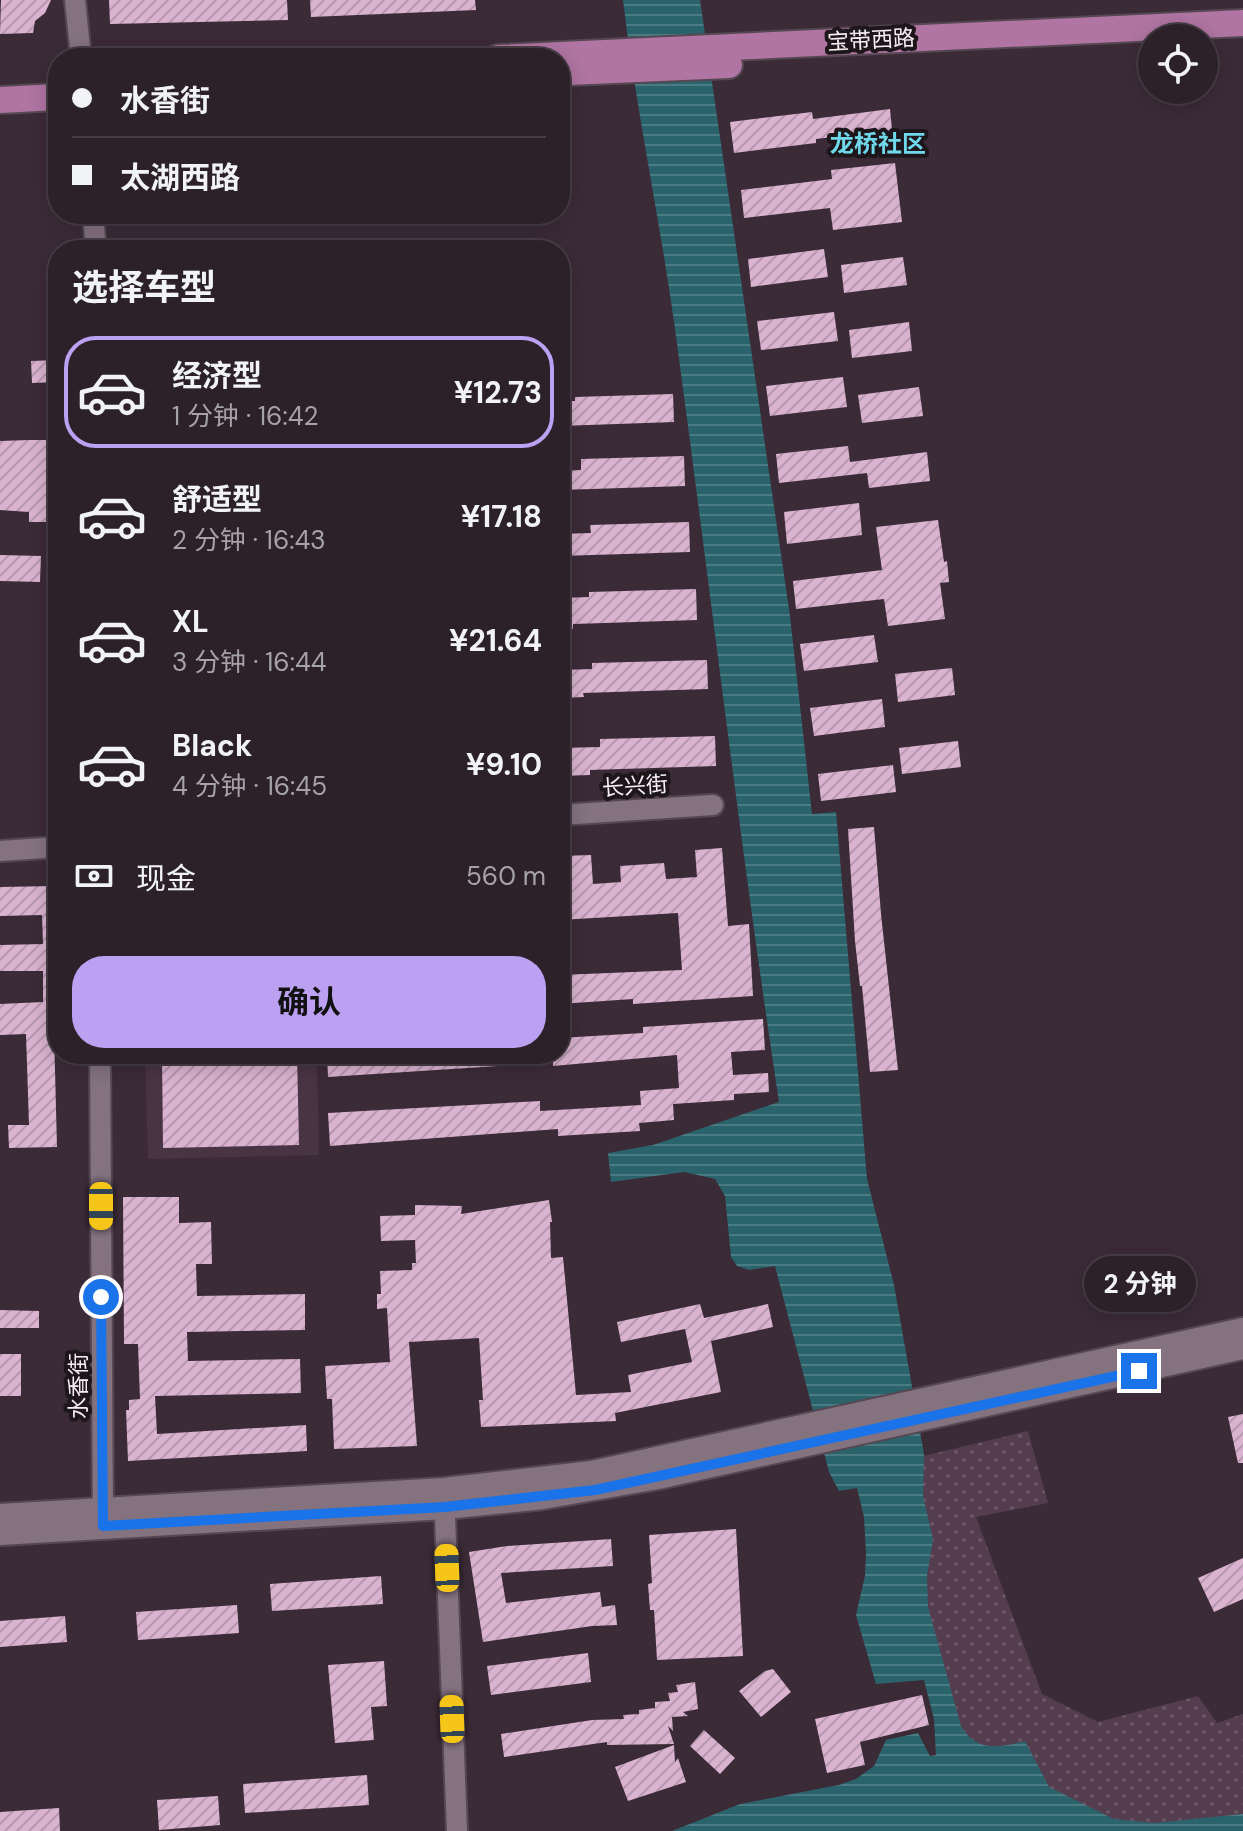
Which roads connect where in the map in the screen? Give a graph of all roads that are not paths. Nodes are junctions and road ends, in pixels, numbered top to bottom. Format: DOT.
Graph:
graph roads {
  1 [pos="75,0"];
  2 [pos="1243,23"];
  3 [pos="1243,40"];
  4 [pos="1218,41"];
  5 [pos="1138,44"];
  6 [pos="80,48"];
  7 [pos="718,57"];
  8 [pos="570,59"];
  9 [pos="621,60"];
  10 [pos="570,70"];
  11 [pos="48,81"];
  12 [pos="0,83"];
  13 [pos="48,98"];
  14 [pos="0,100"];
  15 [pos="713,805"];
  16 [pos="570,814"];
  17 [pos="48,848"];
  18 [pos="0,851"];
  19 [pos="100,1064"];
  20 [pos="1243,1330"];
  21 [pos="1243,1347"];
  22 [pos="926,1408"];
  23 [pos="445,1499"];
  24 [pos="0,1516"];
  25 [pos="103,1518"];
  26 [pos="0,1533"];
  27 [pos="457,1831"];
  1 -- 6 [label="street"];
  2 -- 7 [label="main road, 宝带西路"];
  3 -- 4 [label="main road"];
  5 -- 7 [label="main road, 宝带西路"];
  7 -- 9 [label="main road, 宝带西路"];
  8 -- 9 [label="main road, 宝带西路"];
  9 -- 10 [label="main road, 宝带西路"];
  11 -- 12 [label="main road"];
  13 -- 14 [label="main road"];
  15 -- 16 [label="street, 长兴街"];
  17 -- 18 [label="street"];
  19 -- 25 [label="street, 水香街"];
  20 -- 22 [label="main road"];
  21 -- 22 [label="main road"];
  22 -- 23 [label="main road"];
  23 -- 25 [label="main road"];
  23 -- 27 [label="street"];
  24 -- 25 [label="main road"];
  25 -- 26 [label="main road"];
}
